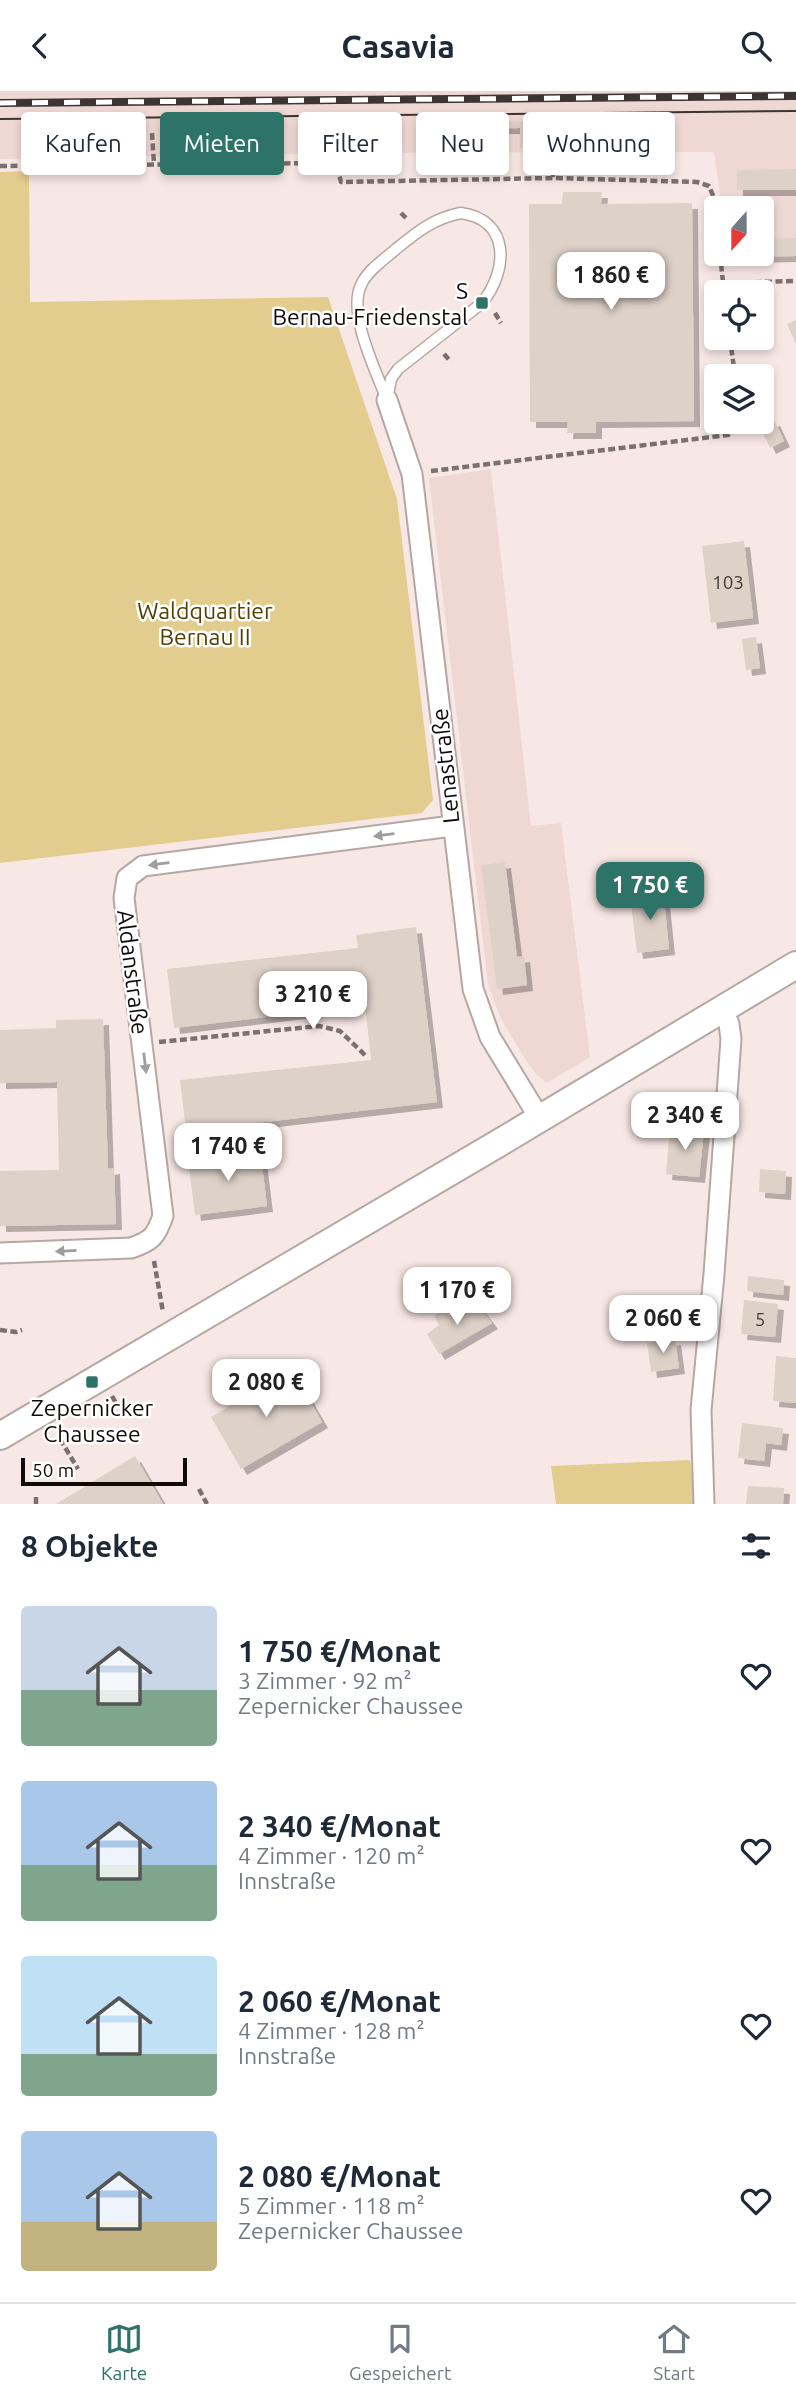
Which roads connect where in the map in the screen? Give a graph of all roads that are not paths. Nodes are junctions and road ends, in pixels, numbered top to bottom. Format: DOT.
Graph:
graph roads {
  1 [pos="387,400"];
  2 [pos="452,827"];
  3 [pos="796,965"];
  4 [pos="722,1008"];
  5 [pos="540,1119"];
  6 [pos="0,1253"];
  7 [pos="0,1436"];
  8 [pos="704,1504"];
  1 -- 1 [label="lane"];
  1 -- 2 [label="street, Lenastraße"];
  2 -- 5 [label="street, Lenastraße"];
  2 -- 6 [label="street, Aldanstraße, one-way"];
  3 -- 4 [label="main road"];
  4 -- 5 [label="main road"];
  4 -- 8 [label="street"];
  5 -- 7 [label="main road"];
}
